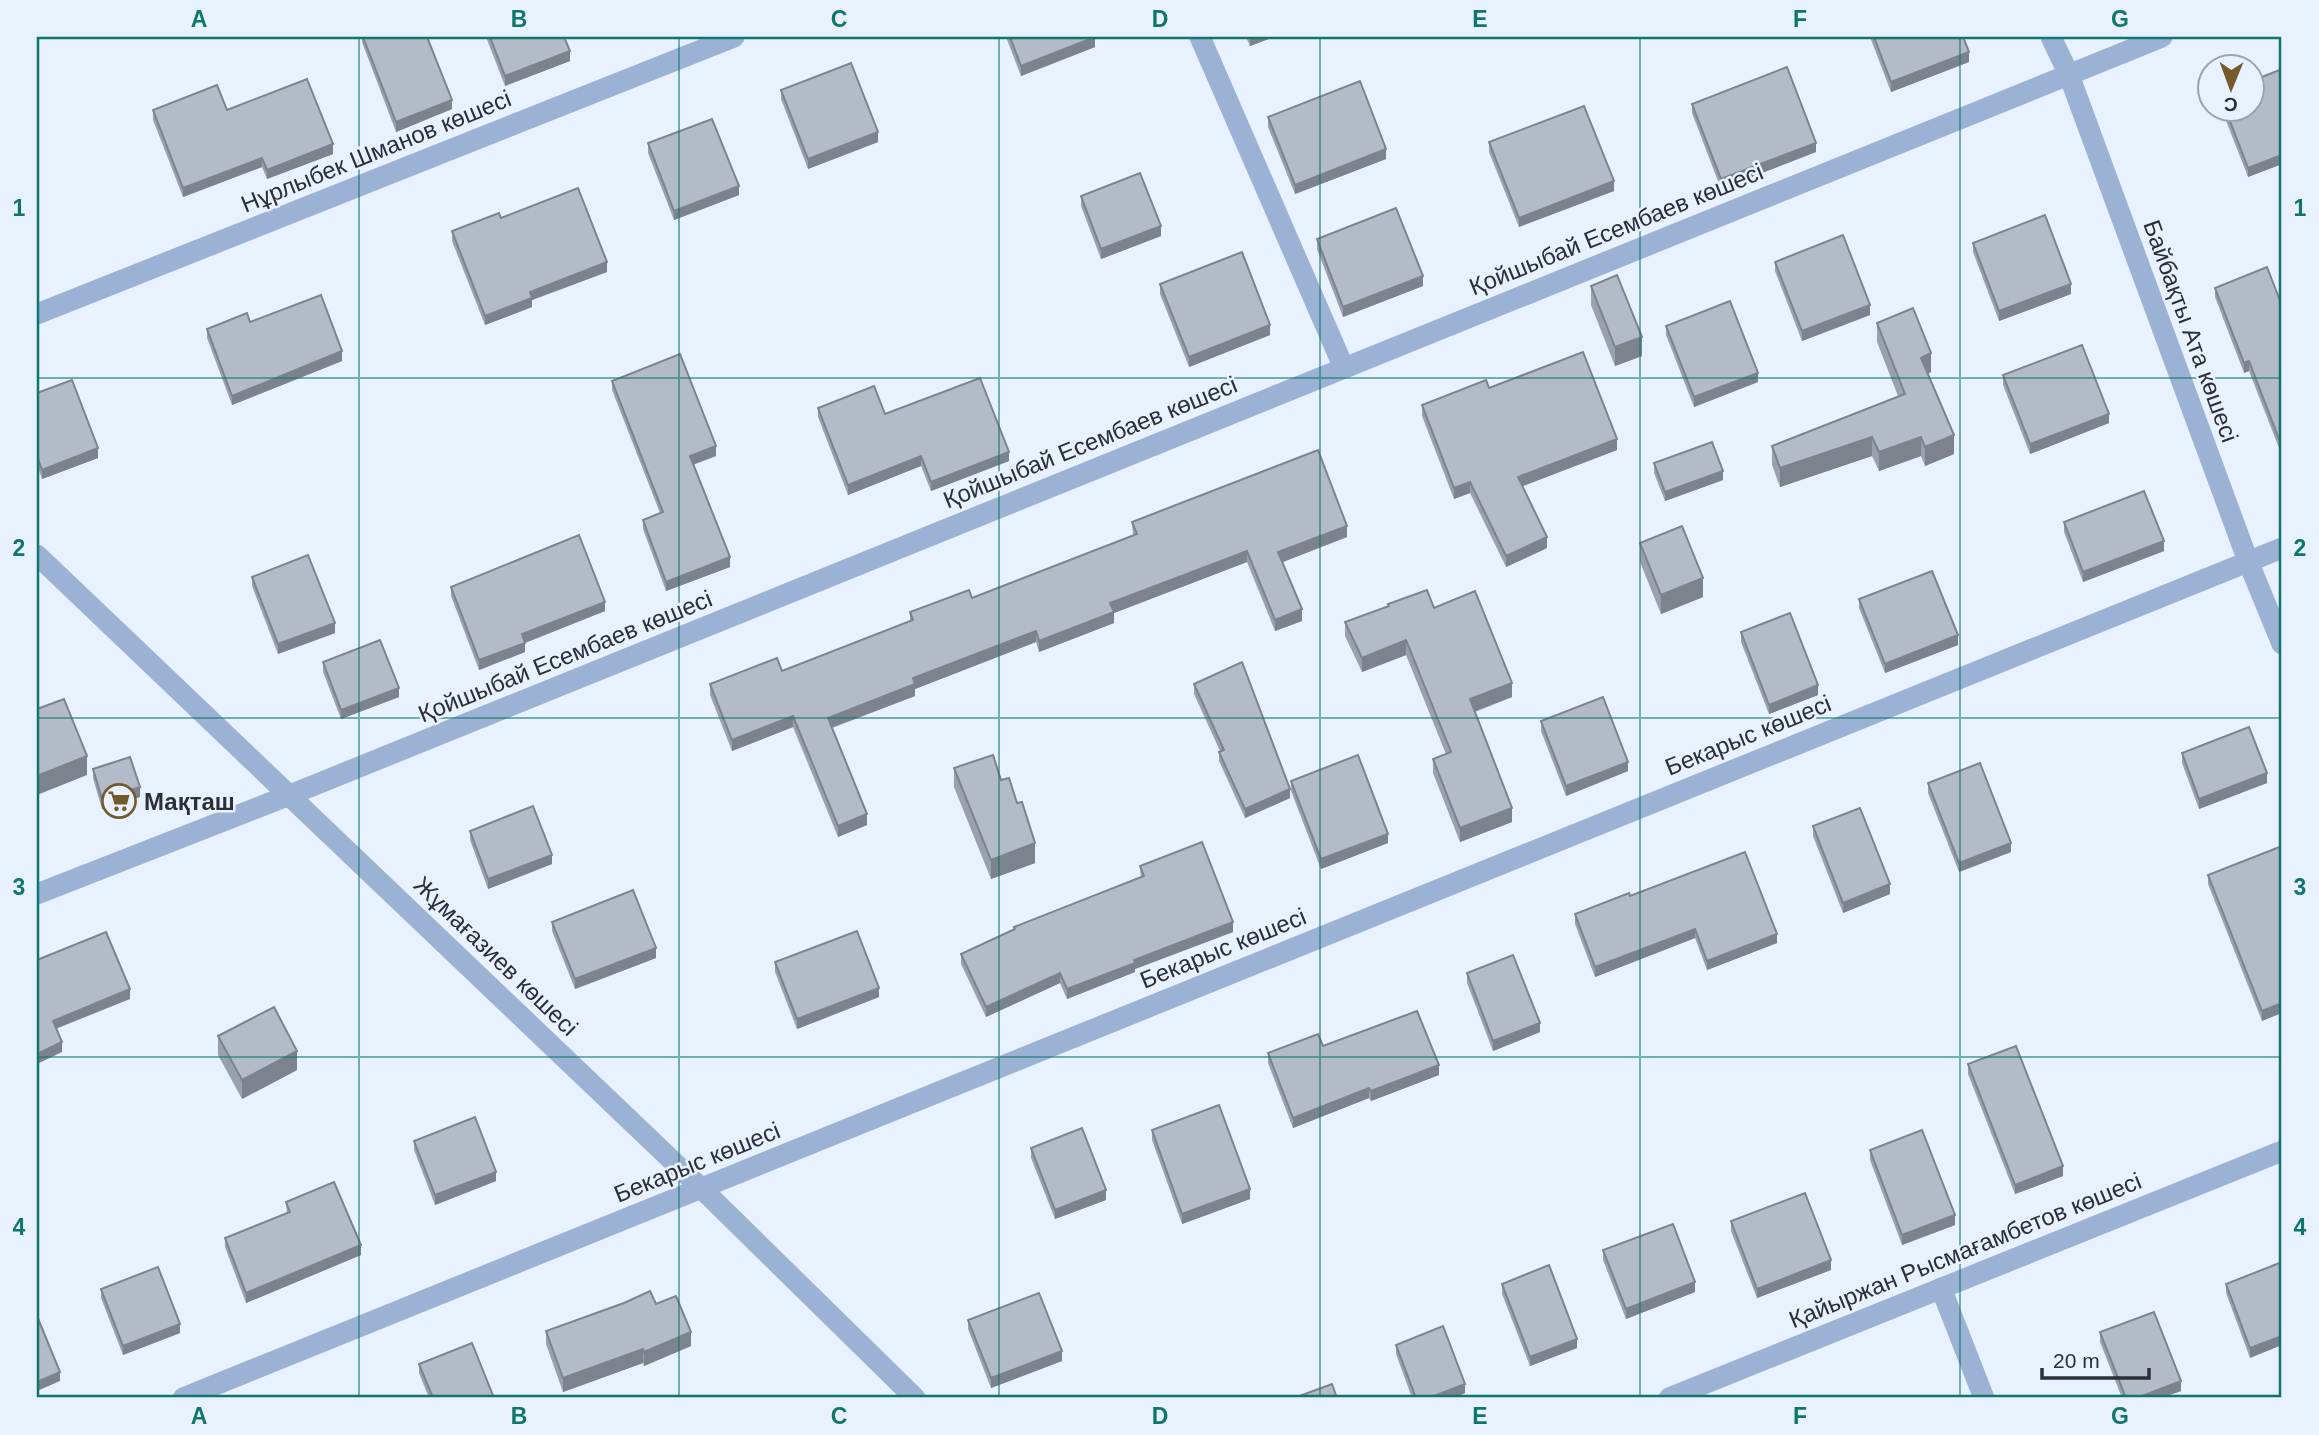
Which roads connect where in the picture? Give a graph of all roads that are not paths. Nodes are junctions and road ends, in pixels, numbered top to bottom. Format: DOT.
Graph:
graph roads {
  1 [pos="734,37"];
  2 [pos="1200,37"];
  3 [pos="2051,37"];
  4 [pos="2162,37"];
  5 [pos="2068,75"];
  6 [pos="37,314"];
  7 [pos="1344,368"];
  8 [pos="2282,548"];
  9 [pos="37,555"];
  10 [pos="2248,561"];
  11 [pos="2282,644"];
  12 [pos="290,795"];
  13 [pos="37,894"];
  14 [pos="2282,1151"];
  15 [pos="701,1188"];
  16 [pos="1941,1288"];
  17 [pos="183,1398"];
  18 [pos="915,1398"];
  19 [pos="1668,1398"];
  20 [pos="1984,1398"];
  1 -- 6 [label="street, Нұрлыбек Шманов көшесі"];
  2 -- 7 [label="street"];
  3 -- 5 [label="street, Байбақты Ата көшесі"];
  4 -- 5 [label="street, Қойшыбай Есембаев көшесі"];
  5 -- 7 [label="street, Қойшыбай Есембаев көшесі"];
  5 -- 10 [label="street, Байбақты Ата көшесі"];
  7 -- 12 [label="street, Қойшыбай Есембаев көшесі"];
  8 -- 10 [label="street, Бекарыс көшесі"];
  9 -- 12 [label="street, Жұмағазиев көшесі"];
  10 -- 11 [label="street, Байбақты Ата көшесі"];
  10 -- 15 [label="street, Бекарыс көшесі"];
  12 -- 13 [label="street, Қойшыбай Есембаев көшесі"];
  12 -- 15 [label="street, Жұмағазиев көшесі"];
  14 -- 16 [label="street, Қайыржан Рысмағамбетов көшесі"];
  15 -- 17 [label="street, Бекарыс көшесі"];
  15 -- 18 [label="street, Жұмағазиев көшесі"];
  16 -- 19 [label="street, Қайыржан Рысмағамбетов көшесі"];
  16 -- 20 [label="street"];
}
